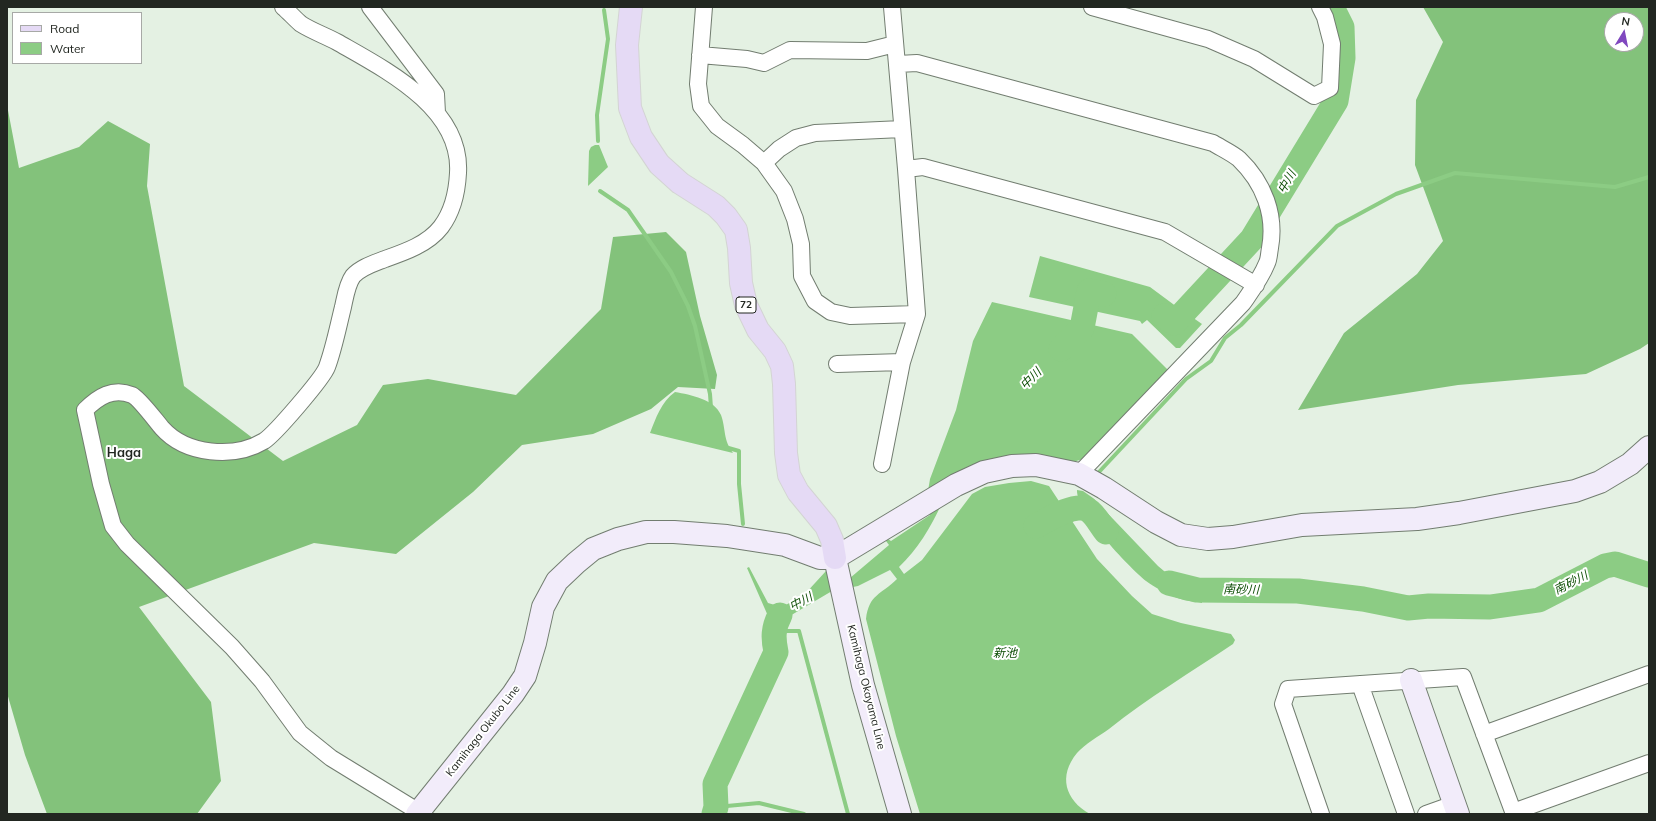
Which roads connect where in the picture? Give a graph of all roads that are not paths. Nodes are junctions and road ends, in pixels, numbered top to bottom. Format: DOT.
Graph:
graph roads {
  1 [pos="283,7"];
  2 [pos="370,7"];
  3 [pos="631,7"];
  4 [pos="639,7"];
  5 [pos="704,7"];
  6 [pos="892,7"];
  7 [pos="1095,7"];
  8 [pos="1320,7"];
  9 [pos="895,44"];
  10 [pos="700,55"];
  11 [pos="898,64"];
  12 [pos="628,73"];
  13 [pos="437,113"];
  14 [pos="902,129"];
  15 [pos="764,164"];
  16 [pos="906,169"];
  17 [pos="1256,285"];
  18 [pos="917,314"];
  19 [pos="902,362"];
  20 [pos="837,364"];
  21 [pos="1649,447"];
  22 [pos="882,464"];
  23 [pos="1079,474"];
  24 [pos="836,562"];
  25 [pos="1649,674"];
  26 [pos="1411,680"];
  27 [pos="1360,684"];
  28 [pos="1484,734"];
  29 [pos="1649,763"];
  30 [pos="1456,809"];
  31 [pos="418,813"];
  32 [pos="1514,813"];
  33 [pos="900,814"];
  34 [pos="1322,814"];
  35 [pos="1406,814"];
  36 [pos="1426,814"];
  1 -- 13 [label="street"];
  2 -- 13 [label="street"];
  3 -- 12 [label="main road, 72"];
  4 -- 12 [label="main road, 72"];
  5 -- 10 [label="street"];
  6 -- 9 [label="street"];
  7 -- 8 [label="street"];
  9 -- 10 [label="street"];
  9 -- 11 [label="street"];
  10 -- 15 [label="street"];
  11 -- 14 [label="street"];
  11 -- 17 [label="street"];
  12 -- 24 [label="main road, 72"];
  13 -- 31 [label="street"];
  14 -- 15 [label="street"];
  14 -- 16 [label="street"];
  15 -- 18 [label="street"];
  16 -- 17 [label="street"];
  16 -- 18 [label="street"];
  17 -- 23 [label="street"];
  18 -- 19 [label="street"];
  19 -- 20 [label="street"];
  19 -- 22 [label="street"];
  21 -- 23 [label="street"];
  23 -- 24 [label="street"];
  24 -- 31 [label="street, Kamihaga Okubo Line"];
  24 -- 33 [label="street, Kamihaga Okayama Line"];
  25 -- 28 [label="street"];
  26 -- 27 [label="street"];
  26 -- 28 [label="street"];
  26 -- 30 [label="street"];
  27 -- 34 [label="street"];
  27 -- 35 [label="street"];
  28 -- 32 [label="street"];
  29 -- 32 [label="street"];
  30 -- 36 [label="street"];
}
